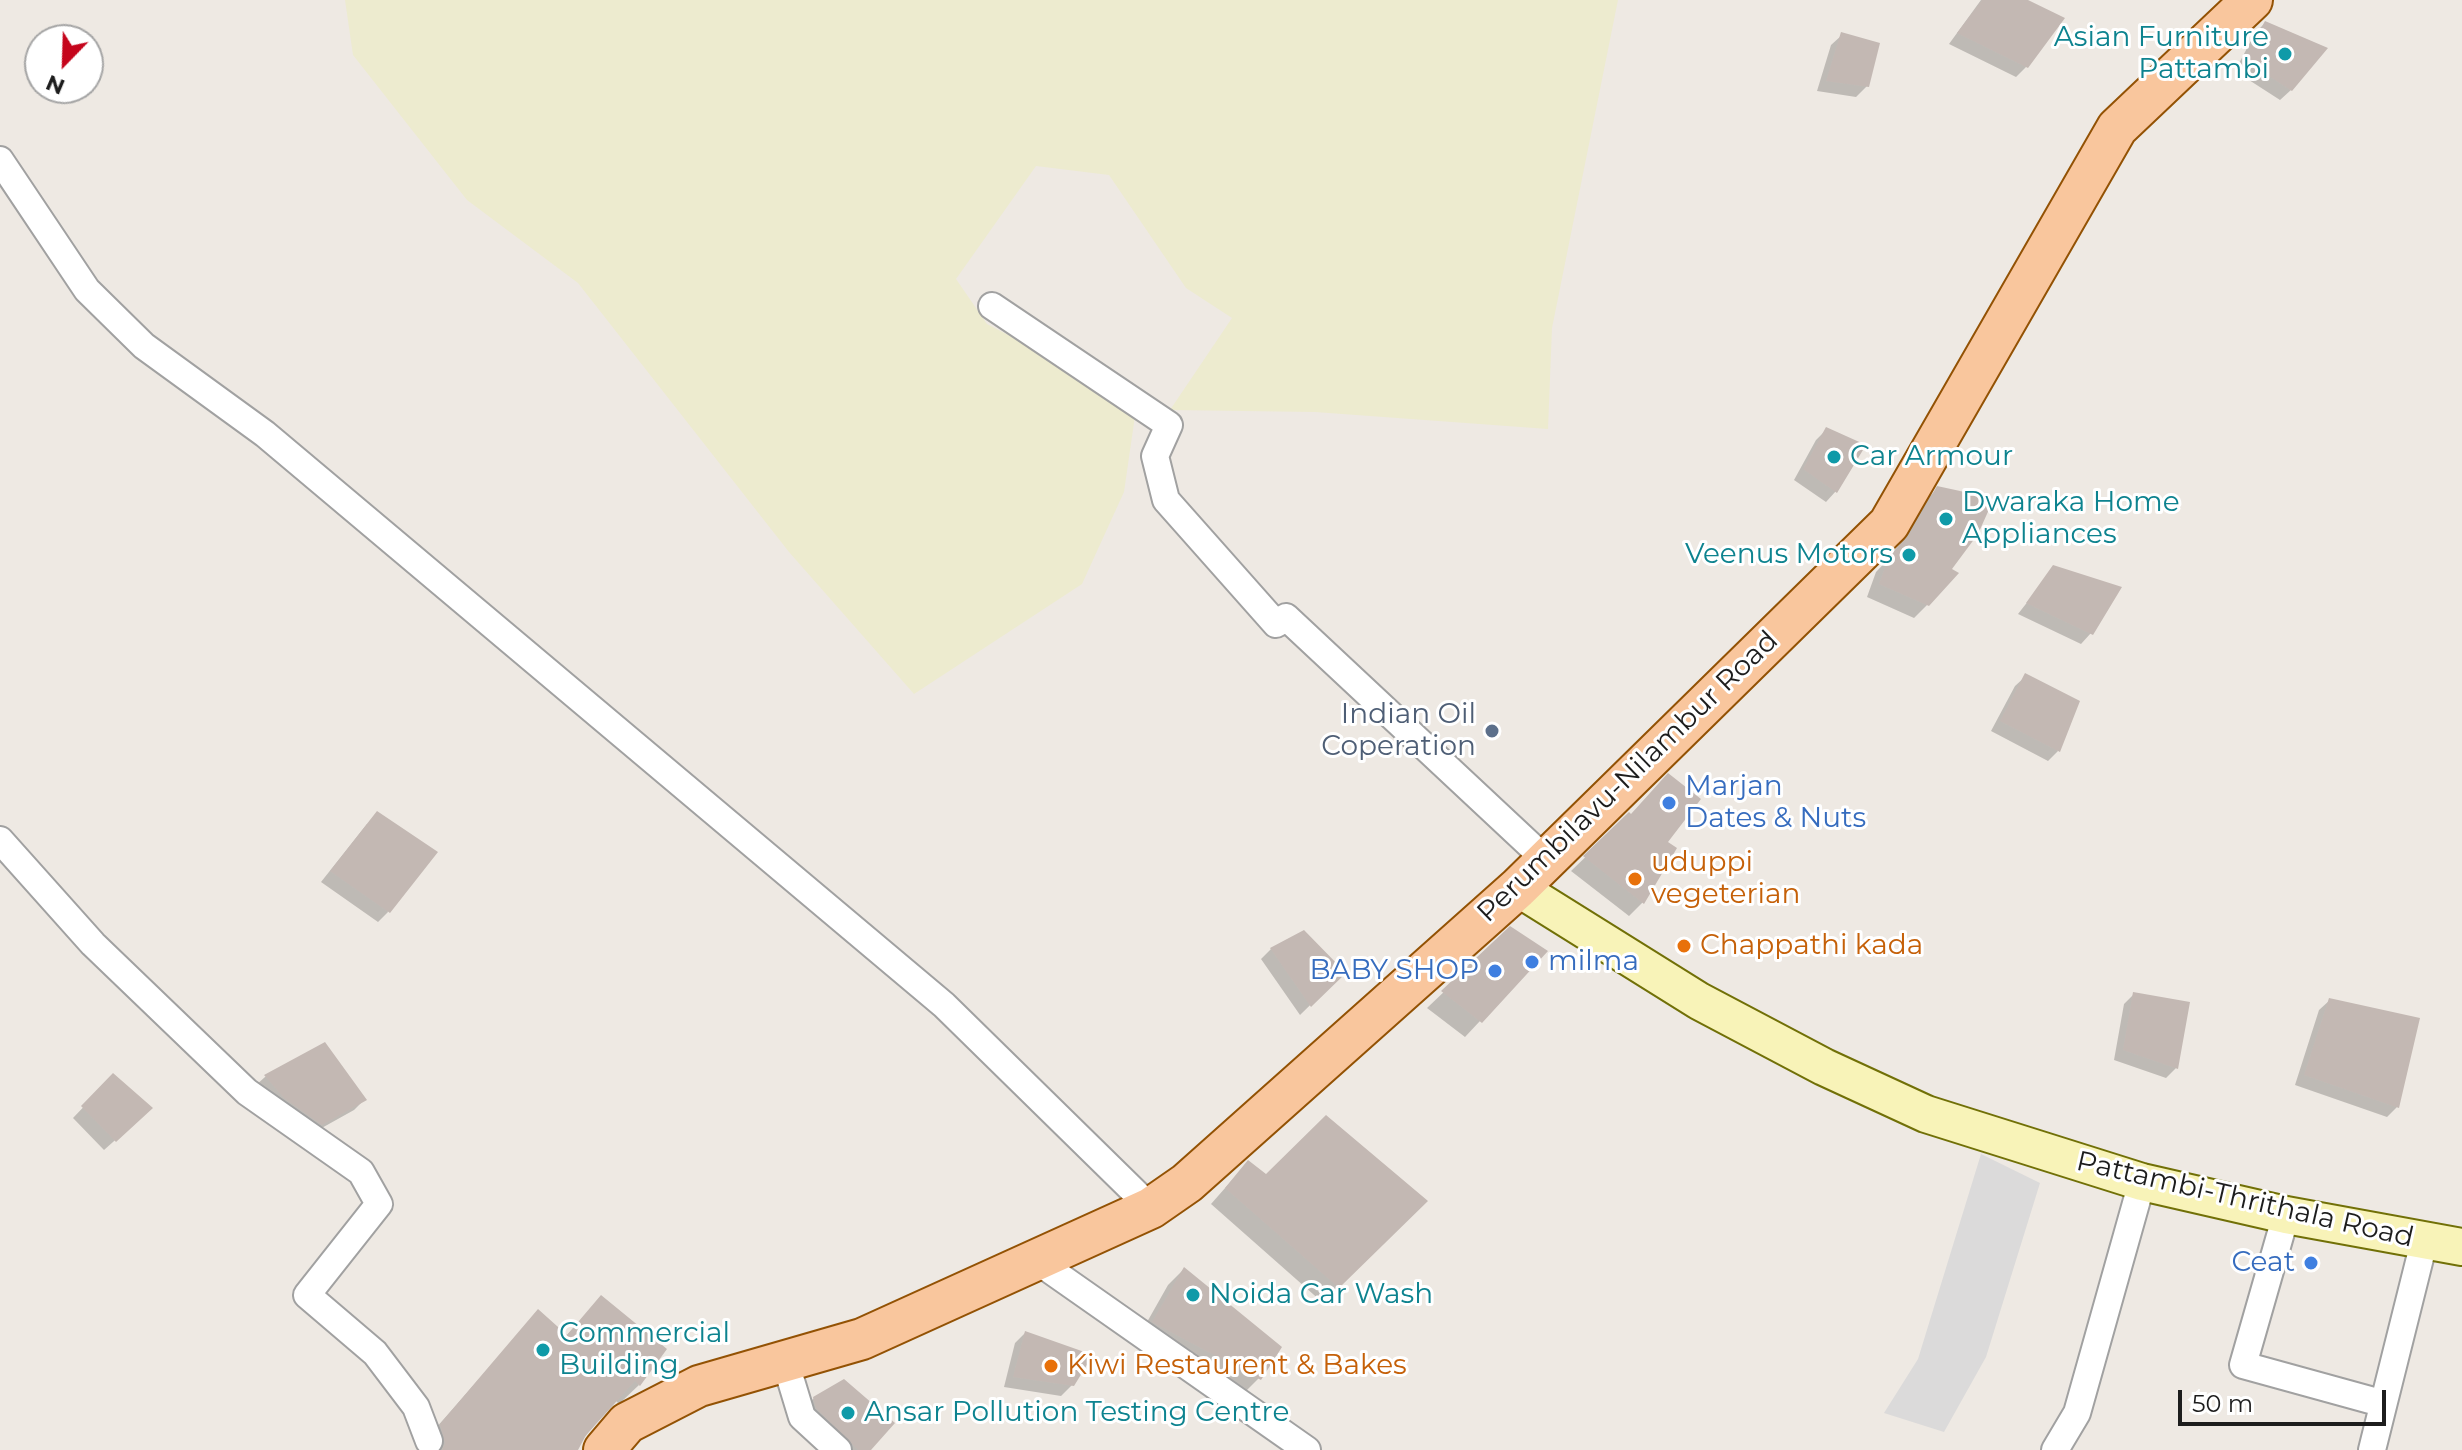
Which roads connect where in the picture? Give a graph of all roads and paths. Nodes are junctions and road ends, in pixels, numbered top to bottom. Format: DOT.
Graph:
graph roads {
  1 [pos="2252,0"];
  2 [pos="0,160"];
  3 [pos="992,306"];
  4 [pos="0,840"];
  5 [pos="1546,860"];
  6 [pos="1518,888"];
  7 [pos="2142,1182"];
  8 [pos="1151,1208"];
  9 [pos="2286,1215"];
  10 [pos="2424,1242"];
  11 [pos="2462,1247"];
  12 [pos="1036,1260"];
  13 [pos="785,1361"];
  14 [pos="2381,1403"];
  15 [pos="429,1441"];
  16 [pos="604,1450"];
  17 [pos="838,1450"];
  18 [pos="1307,1450"];
  19 [pos="2055,1450"];
  20 [pos="2372,1450"];
  1 -- 5 [label="main road, Perumbilavu-Nilambur Road"];
  2 -- 8 [label="street"];
  3 -- 5 [label="street"];
  4 -- 15 [label="street"];
  5 -- 6 [label="main road, Perumbilavu-Nilambur Road"];
  6 -- 7 [label="main road, Pattambi-Thrithala Road"];
  6 -- 8 [label="main road, Perumbilavu-Nilambur Road"];
  7 -- 9 [label="main road, Pattambi-Thrithala Road"];
  7 -- 19 [label="street"];
  8 -- 12 [label="main road, Perumbilavu-Nilambur Road"];
  9 -- 10 [label="main road, Pattambi-Thrithala Road"];
  9 -- 14 [label="street"];
  10 -- 11 [label="main road, Pattambi-Thrithala Road"];
  10 -- 14 [label="street"];
  12 -- 13 [label="main road, Perumbilavu-Nilambur Road"];
  12 -- 18 [label="street"];
  13 -- 16 [label="main road, Perumbilavu-Nilambur Road"];
  13 -- 17 [label="street"];
  14 -- 20 [label="street"];
}
